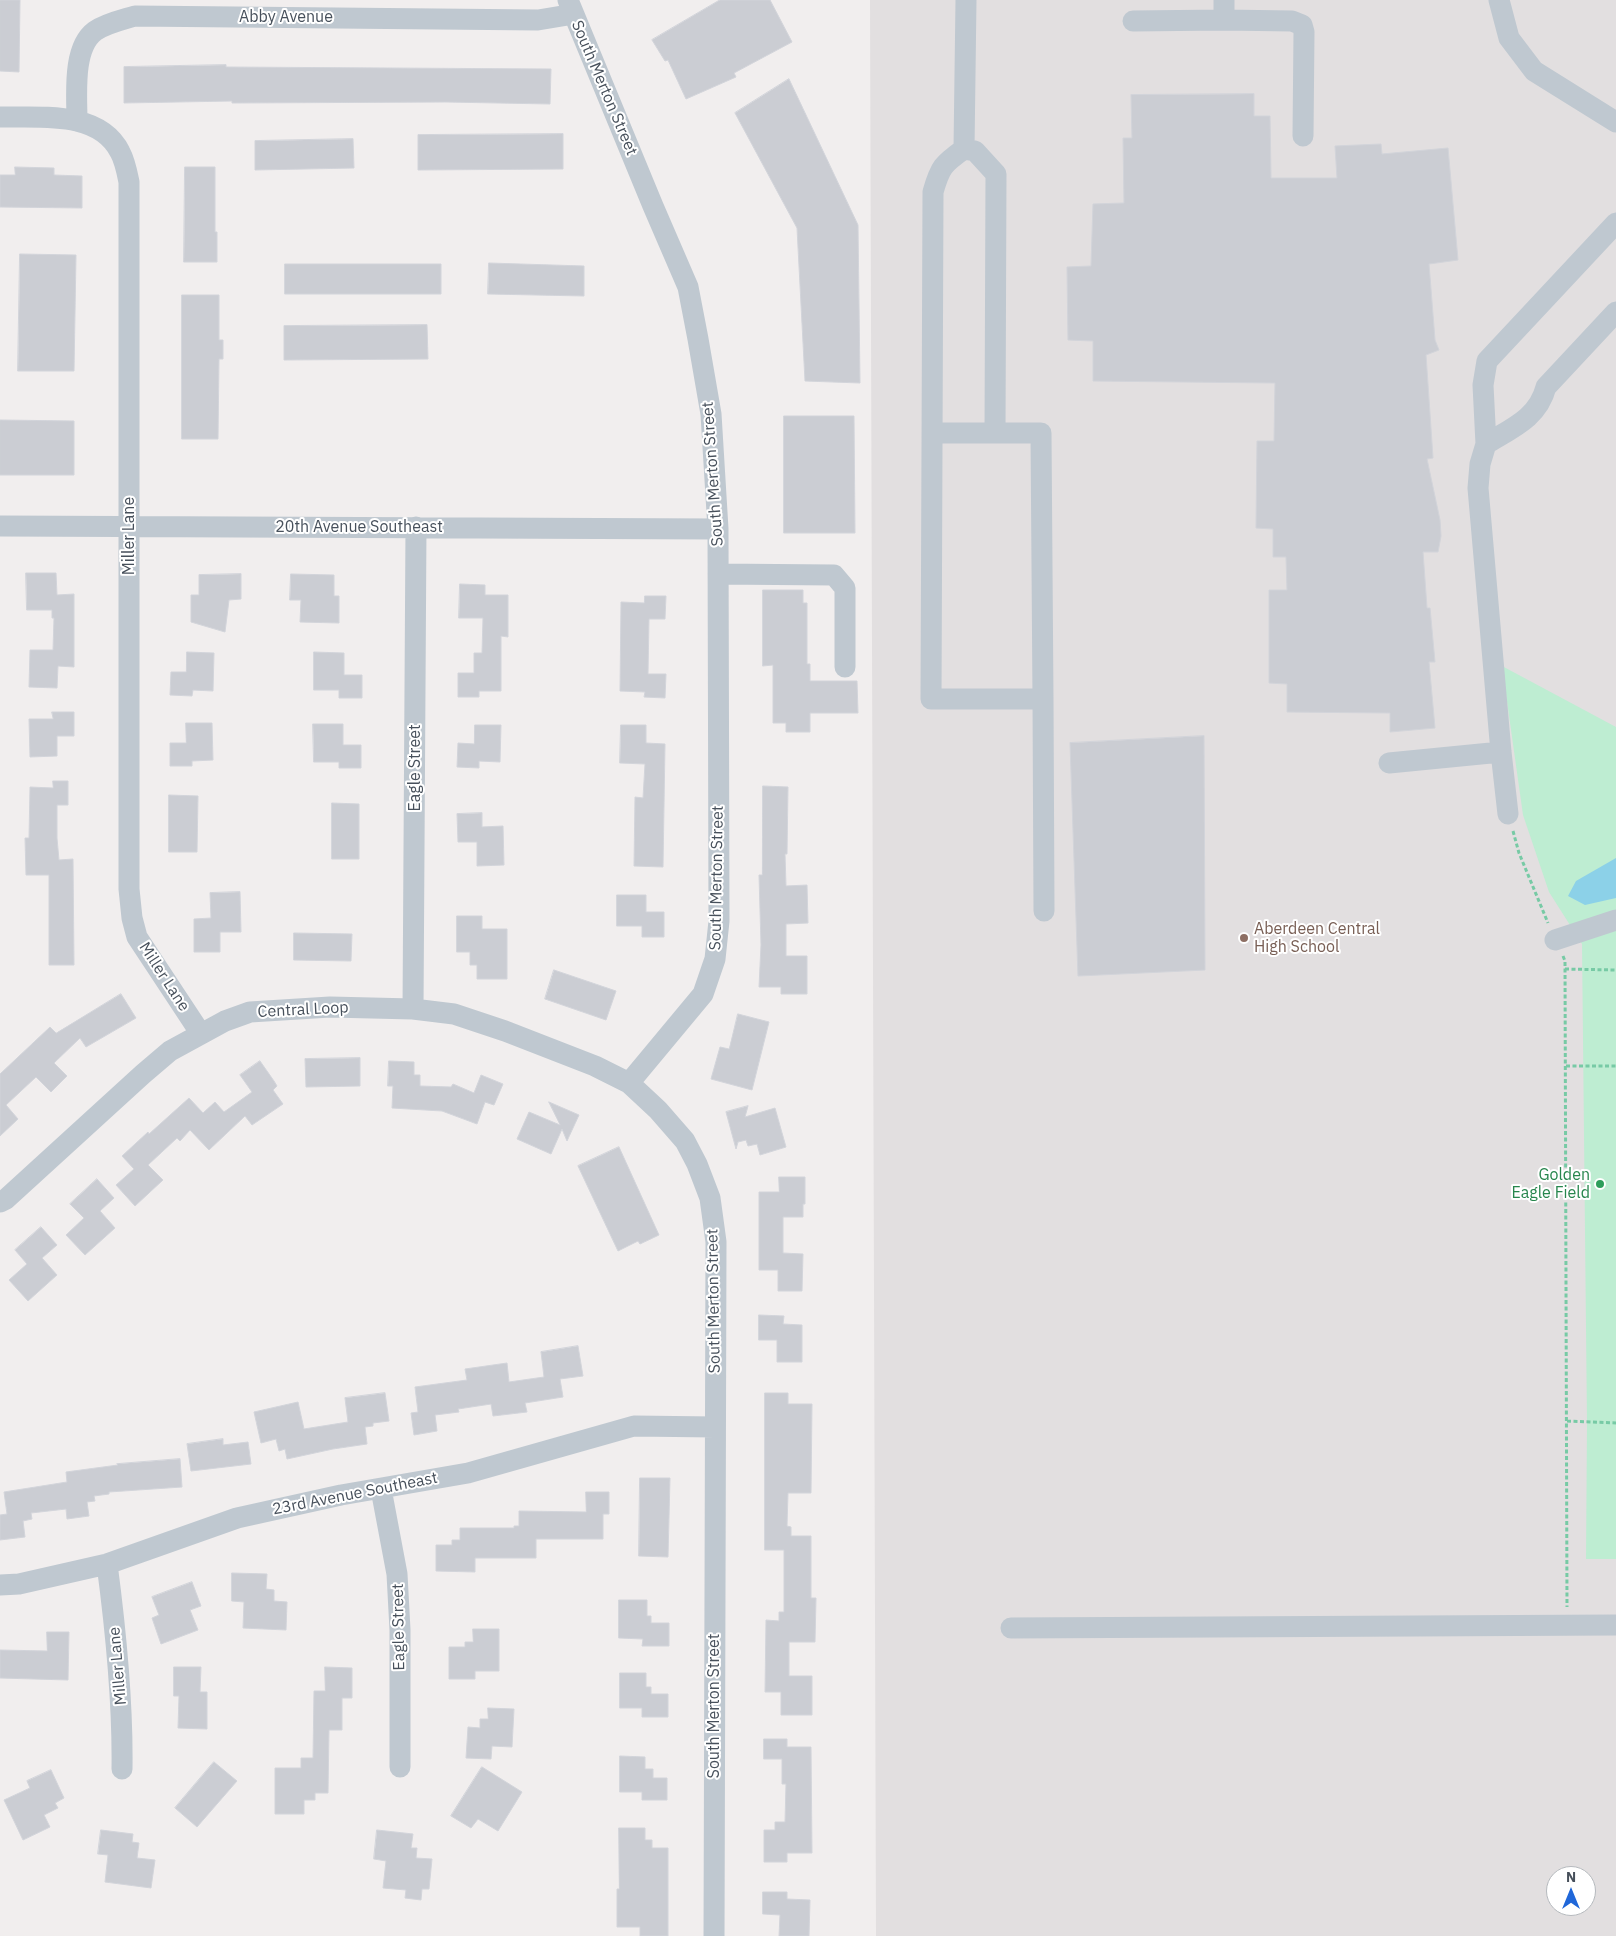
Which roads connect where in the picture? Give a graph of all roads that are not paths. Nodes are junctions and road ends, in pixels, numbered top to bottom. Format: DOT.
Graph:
graph roads {
  1 [pos="966,0"];
  2 [pos="1498,0"];
  3 [pos="571,7"];
  4 [pos="1224,10"];
  5 [pos="1133,21"];
  6 [pos="0,117"];
  7 [pos="77,121"];
  8 [pos="1616,122"];
  9 [pos="1303,136"];
  10 [pos="964,149"];
  11 [pos="1616,222"];
  12 [pos="1616,312"];
  13 [pos="932,432"];
  14 [pos="995,433"];
  15 [pos="1486,444"];
  16 [pos="0,526"];
  17 [pos="129,526"];
  18 [pos="416,528"];
  19 [pos="718,529"];
  20 [pos="718,574"];
  21 [pos="845,667"];
  22 [pos="1043,699"];
  23 [pos="1501,752"];
  24 [pos="1389,762"];
  25 [pos="1508,814"];
  26 [pos="1044,911"];
  27 [pos="1616,920"];
  28 [pos="1555,940"];
  29 [pos="413,1009"];
  30 [pos="201,1034"];
  31 [pos="629,1083"];
  32 [pos="0,1202"];
  33 [pos="715,1427"];
  34 [pos="381,1489"];
  35 [pos="107,1564"];
  36 [pos="0,1585"];
  37 [pos="1616,1625"];
  38 [pos="1011,1628"];
  39 [pos="400,1768"];
  40 [pos="122,1769"];
  41 [pos="714,1936"];
  1 -- 10 [label="street"];
  2 -- 8 [label="street"];
  3 -- 7 [label="street, Abby Avenue"];
  3 -- 19 [label="street, South Merton Street"];
  4 -- 5 [label="street"];
  4 -- 9 [label="street"];
  6 -- 7 [label="street, Miller Lane"];
  7 -- 17 [label="street, Miller Lane"];
  10 -- 13 [label="street"];
  10 -- 14 [label="street"];
  11 -- 15 [label="street"];
  12 -- 15 [label="street"];
  13 -- 14 [label="street"];
  13 -- 22 [label="street"];
  14 -- 22 [label="street"];
  15 -- 23 [label="street"];
  16 -- 17 [label="street, 20th Avenue Southeast"];
  17 -- 18 [label="street, 20th Avenue Southeast"];
  17 -- 30 [label="street, Miller Lane"];
  18 -- 19 [label="street, 20th Avenue Southeast"];
  18 -- 29 [label="street, Eagle Street"];
  19 -- 20 [label="street, South Merton Street"];
  20 -- 21 [label="street"];
  20 -- 31 [label="street, South Merton Street"];
  22 -- 26 [label="street"];
  23 -- 24 [label="street"];
  23 -- 25 [label="street"];
  27 -- 28 [label="street"];
  29 -- 30 [label="street, Central Loop"];
  29 -- 31 [label="street, Central Loop"];
  30 -- 32 [label="street, Central Loop"];
  31 -- 33 [label="street, South Merton Street"];
  33 -- 34 [label="street, 23rd Avenue Southeast"];
  33 -- 41 [label="street, South Merton Street"];
  34 -- 35 [label="street, 23rd Avenue Southeast"];
  34 -- 39 [label="street, Eagle Street"];
  35 -- 36 [label="street, 23rd Avenue Southeast"];
  35 -- 40 [label="street, Miller Lane"];
  37 -- 38 [label="street"];
}
